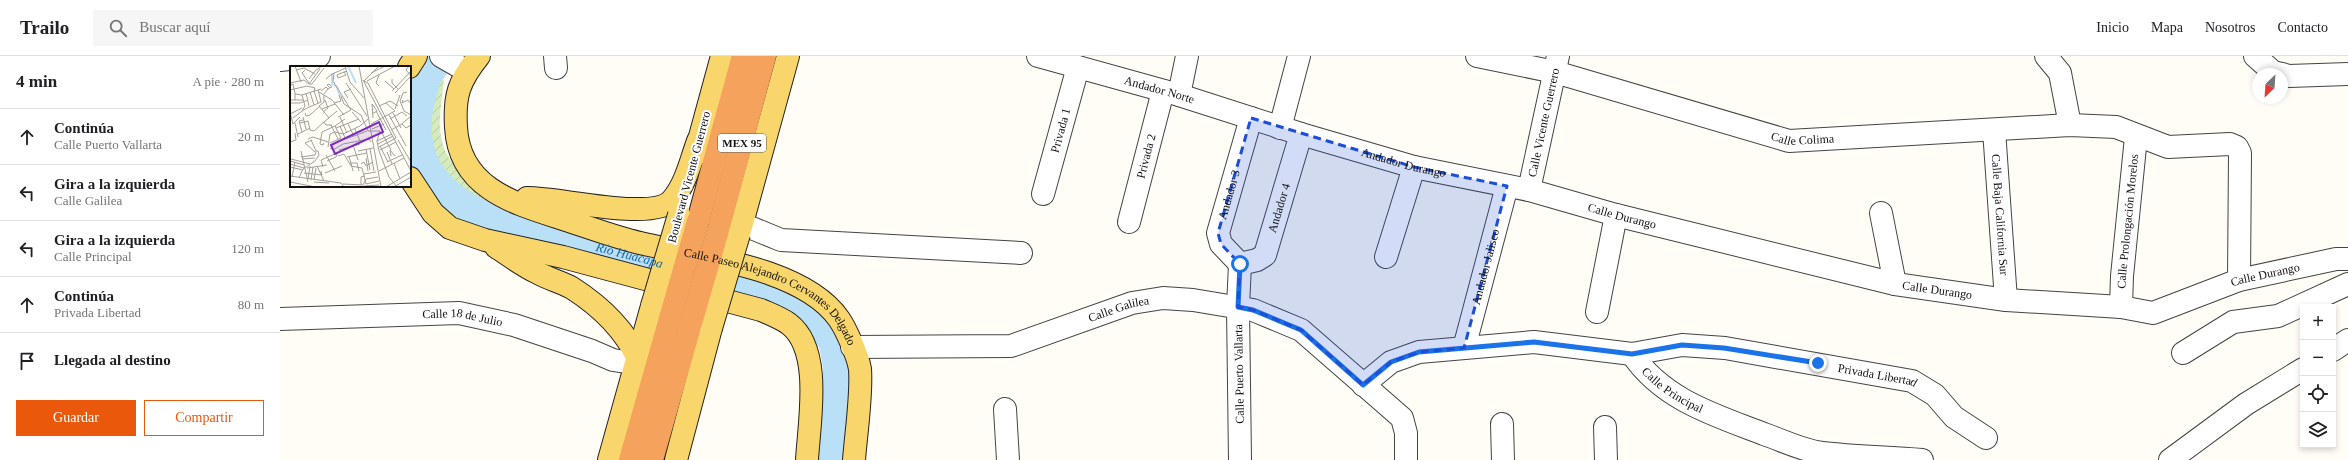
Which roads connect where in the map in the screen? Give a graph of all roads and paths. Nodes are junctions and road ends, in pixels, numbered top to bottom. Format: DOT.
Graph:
graph roads {
  1 [pos="319,56"];
  2 [pos="416,56"];
  3 [pos="442,56"];
  4 [pos="722,56"];
  5 [pos="743,56"];
  6 [pos="765,56"];
  7 [pos="788,56"];
  8 [pos="1038,56"];
  9 [pos="1187,56"];
  10 [pos="1299,56"];
  11 [pos="1477,56"];
  12 [pos="2046,56"];
  13 [pos="2255,56"];
  14 [pos="280,60"];
  15 [pos="473,63"];
  16 [pos="1557,64"];
  17 [pos="410,66"];
  18 [pos="1078,67"];
  19 [pos="2275,68"];
  20 [pos="2348,74"];
  21 [pos="2288,75"];
  22 [pos="1171,93"];
  23 [pos="1251,118"];
  24 [pos="2070,125"];
  25 [pos="1280,128"];
  26 [pos="1994,130"];
  27 [pos="1301,134"];
  28 [pos="2136,137"];
  29 [pos="698,141"];
  30 [pos="1414,167"];
  31 [pos="411,180"];
  32 [pos="1507,186"];
  33 [pos="1529,190"];
  34 [pos="1043,194"];
  35 [pos="509,199"];
  36 [pos="1882,213"];
  37 [pos="1616,215"];
  38 [pos="688,218"];
  39 [pos="1129,222"];
  40 [pos="733,229"];
  41 [pos="485,240"];
  42 [pos="1021,253"];
  43 [pos="1386,257"];
  44 [pos="2348,259"];
  45 [pos="1240,264"];
  46 [pos="2239,280"];
  47 [pos="1895,284"];
  48 [pos="2348,284"];
  49 [pos="2006,300"];
  50 [pos="1238,307"];
  51 [pos="2121,307"];
  52 [pos="662,310"];
  53 [pos="1596,312"];
  54 [pos="280,319"];
  55 [pos="2348,340"];
  56 [pos="852,347"];
  57 [pos="1464,348"];
  58 [pos="2336,348"];
  59 [pos="2183,353"];
  60 [pos="1632,354"];
  61 [pos="638,359"];
  62 [pos="2300,371"];
  63 [pos="1363,385"];
  64 [pos="1005,408"];
  65 [pos="1502,424"];
  66 [pos="1605,427"];
  67 [pos="1986,438"];
  68 [pos="855,454"];
  69 [pos="609,460"];
  70 [pos="630,460"];
  71 [pos="652,460"];
  72 [pos="676,460"];
  73 [pos="807,460"];
  74 [pos="1008,460"];
  75 [pos="1240,460"];
  76 [pos="1406,460"];
  77 [pos="1503,460"];
  78 [pos="1606,460"];
  79 [pos="1922,460"];
  80 [pos="2170,460"];
  1 -- 14 [label="street"];
  2 -- 17 [label="main road"];
  3 -- 15 [label="street"];
  4 -- 29 [label="main road, Boulevard Vicente Guerrero"];
  5 -- 38 [label="highway, Boulevard Vicente Guerrero / MEX 95"];
  6 -- 40 [label="highway, MEX 95"];
  7 -- 40 [label="main road"];
  8 -- 18 [label="street, Andador Norte"];
  9 -- 22 [label="street, Privada 2"];
  10 -- 25 [label="street"];
  11 -- 16 [label="street, Calle Colima"];
  12 -- 24 [label="street"];
  13 -- 19 [label="street"];
  15 -- 35 [label="main road, Calle Paseo Alejandro Cervantes Delgado"];
  16 -- 26 [label="street, Calle Colima"];
  16 -- 33 [label="street, Calle Vicente Guerrero"];
  18 -- 22 [label="street, Andador Norte"];
  18 -- 34 [label="street, Privada 1"];
  20 -- 21 [label="street"];
  22 -- 23 [label="street, Andador Norte"];
  22 -- 39 [label="street, Privada 2"];
  23 -- 25 [label="street, Andador Norte"];
  23 -- 45 [label="street, Andador 3"];
  24 -- 26 [label="street, Calle Colima"];
  24 -- 28 [label="street, Calle Colima"];
  25 -- 27 [label="street, Andador Durango"];
  26 -- 49 [label="street, Calle Baja California Sur"];
  27 -- 30 [label="street, Andador Durango"];
  27 -- 45 [label="street, Andador 4"];
  28 -- 46 [label="street, Calle Colima"];
  28 -- 51 [label="street, Calle Prolongación Morelos"];
  29 -- 35 [label="main road"];
  29 -- 38 [label="main road, Boulevard Vicente Guerrero"];
  30 -- 32 [label="street, Andador Durango"];
  30 -- 43 [label="street"];
  31 -- 41 [label="main road"];
  32 -- 33 [label="street, Andador Durango"];
  32 -- 57 [label="street, Andador Jalisco"];
  33 -- 37 [label="street, Calle Durango"];
  35 -- 56 [label="main road, Calle Paseo Alejandro Cervantes Delgado"];
  36 -- 47 [label="street"];
  37 -- 47 [label="street, Calle Durango"];
  37 -- 53 [label="street"];
  38 -- 52 [label="highway, Boulevard Vicente Guerrero / MEX 95, bridge"];
  40 -- 42 [label="street"];
  40 -- 71 [label="highway, MEX 95, bridge"];
  40 -- 72 [label="main road, bridge"];
  41 -- 61 [label="main road"];
  41 -- 73 [label="main road"];
  44 -- 46 [label="street, Calle Durango"];
  45 -- 50 [label="street, Calle Puerto Vallarta"];
  46 -- 51 [label="street, Calle Durango"];
  47 -- 49 [label="street, Calle Durango"];
  48 -- 59 [label="street"];
  49 -- 51 [label="street, Calle Durango"];
  50 -- 56 [label="street, Calle Galilea"];
  50 -- 63 [label="street, Calle Galilea"];
  50 -- 75 [label="street, Calle Puerto Vallarta"];
  52 -- 61 [label="main road, Boulevard Vicente Guerrero"];
  52 -- 70 [label="highway, Boulevard Vicente Guerrero / MEX 95"];
  54 -- 61 [label="street, Calle 18 de Julio"];
  55 -- 58 [label="street"];
  56 -- 68 [label="main road, Calle Paseo Alejandro Cervantes Delgado"];
  57 -- 60 [label="street"];
  57 -- 63 [label="street"];
  60 -- 67 [label="street, Privada Libertad"];
  60 -- 79 [label="street, Calle Principal"];
  61 -- 69 [label="main road, Boulevard Vicente Guerrero"];
  62 -- 80 [label="street"];
  63 -- 76 [label="street"];
  64 -- 74 [label="street"];
  65 -- 77 [label="street"];
  66 -- 78 [label="street"];
}
